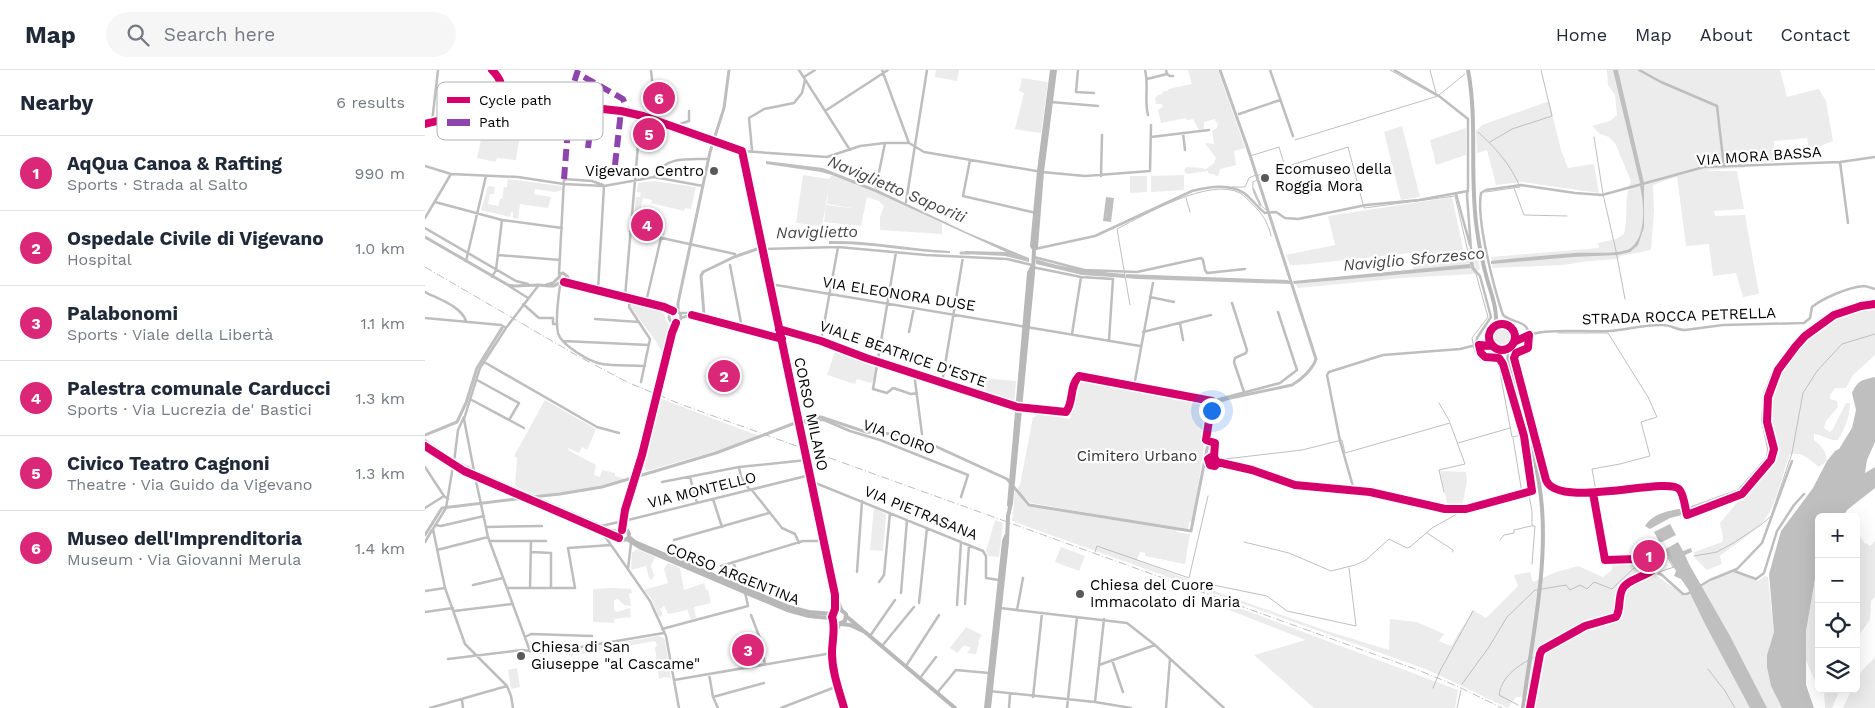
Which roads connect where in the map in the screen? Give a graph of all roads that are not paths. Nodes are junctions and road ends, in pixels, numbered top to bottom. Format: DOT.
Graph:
graph roads {
  1 [pos="438,70"];
  2 [pos="492,70"];
  3 [pos="651,70"];
  4 [pos="729,70"];
  5 [pos="799,70"];
  6 [pos="815,70"];
  7 [pos="888,70"];
  8 [pos="927,70"];
  9 [pos="1053,70"];
  10 [pos="1078,70"];
  11 [pos="1145,70"];
  12 [pos="1166,70"];
  13 [pos="1270,70"];
  14 [pos="1394,70"];
  15 [pos="1468,70"];
  16 [pos="1639,70"];
  17 [pos="883,71"];
  18 [pos="1167,74"];
  19 [pos="1173,76"];
  20 [pos="804,79"];
  21 [pos="1147,79"];
  22 [pos="500,82"];
  23 [pos="1094,93"];
  24 [pos="1281,99"];
  25 [pos="1051,102"];
  26 [pos="1098,106"];
  27 [pos="689,111"];
  28 [pos="825,111"];
  29 [pos="1239,114"];
  30 [pos="1148,115"];
  31 [pos="656,120"];
  32 [pos="437,121"];
  33 [pos="432,122"];
  34 [pos="425,124"];
  35 [pos="1151,125"];
  36 [pos="676,128"];
  37 [pos="1209,130"];
  38 [pos="1183,133"];
  39 [pos="1102,135"];
  40 [pos="1293,136"];
  41 [pos="1151,137"];
  42 [pos="713,142"];
  43 [pos="885,143"];
  44 [pos="909,143"];
  45 [pos="915,145"];
  46 [pos="752,150"];
  47 [pos="850,150"];
  48 [pos="1185,150"];
  49 [pos="742,151"];
  50 [pos="1875,157"];
  51 [pos="709,159"];
  52 [pos="970,160"];
  53 [pos="1840,162"];
  54 [pos="425,166"];
  55 [pos="1724,166"];
  56 [pos="1041,172"];
  57 [pos="451,174"];
  58 [pos="486,176"];
  59 [pos="1101,176"];
  60 [pos="654,177"];
  61 [pos="635,181"];
  62 [pos="564,184"];
  63 [pos="604,186"];
  64 [pos="704,186"];
  65 [pos="875,187"];
  66 [pos="1468,190"];
  67 [pos="1456,194"];
  68 [pos="435,202"];
  69 [pos="906,202"];
  70 [pos="477,213"];
  71 [pos="1037,214"];
  72 [pos="425,218"];
  73 [pos="502,220"];
  74 [pos="1848,223"];
  75 [pos="425,228"];
  76 [pos="562,228"];
  77 [pos="631,231"];
  78 [pos="425,237"];
  79 [pos="661,238"];
  80 [pos="691,245"];
  81 [pos="838,247"];
  82 [pos="762,248"];
  83 [pos="1034,249"];
  84 [pos="1472,251"];
  85 [pos="896,252"];
  86 [pos="467,253"];
  87 [pos="735,254"];
  88 [pos="498,255"];
  89 [pos="963,257"];
  90 [pos="560,260"];
  91 [pos="466,261"];
  92 [pos="1033,262"];
  93 [pos="730,265"];
  94 [pos="1245,269"];
  95 [pos="496,270"];
  96 [pos="492,276"];
  97 [pos="559,276"];
  98 [pos="568,277"];
  99 [pos="1081,277"];
  100 [pos="563,281"];
  101 [pos="573,283"];
  102 [pos="1153,283"];
  103 [pos="770,284"];
  104 [pos="508,285"];
  105 [pos="531,285"];
  106 [pos="539,285"];
  107 [pos="545,285"];
  108 [pos="1874,289"];
  109 [pos="598,290"];
  110 [pos="425,292"];
  111 [pos="829,294"];
  112 [pos="1150,297"];
  113 [pos="528,298"];
  114 [pos="627,298"];
  115 [pos="646,302"];
  116 [pos="1174,302"];
  117 [pos="678,303"];
  118 [pos="1232,303"];
  119 [pos="523,304"];
  120 [pos="887,304"];
  121 [pos="663,307"];
  122 [pos="914,308"];
  123 [pos="673,311"];
  124 [pos="1278,312"];
  125 [pos="679,313"];
  126 [pos="953,314"];
  127 [pos="691,315"];
  128 [pos="1211,315"];
  129 [pos="1496,315"];
  130 [pos="668,316"];
  131 [pos="425,318"];
  132 [pos="681,318"];
  133 [pos="595,319"];
  134 [pos="466,321"];
  135 [pos="639,322"];
  136 [pos="671,322"];
  137 [pos="676,323"];
  138 [pos="1180,323"];
  139 [pos="557,324"];
  140 [pos="1505,325"];
  141 [pos="1027,327"];
  142 [pos="1495,327"];
  143 [pos="506,328"];
  144 [pos="742,328"];
  145 [pos="779,329"];
  146 [pos="909,332"];
  147 [pos="1143,332"];
  148 [pos="1513,332"];
  149 [pos="671,333"];
  150 [pos="1072,334"];
  151 [pos="1489,336"];
  152 [pos="1527,336"];
  153 [pos="781,339"];
  154 [pos="562,340"];
  155 [pos="1109,340"];
  156 [pos="1183,340"];
  157 [pos="821,341"];
  158 [pos="1514,342"];
  159 [pos="1477,345"];
  160 [pos="649,346"];
  161 [pos="1140,346"];
  162 [pos="1493,346"];
  163 [pos="1510,347"];
  164 [pos="1500,350"];
  165 [pos="1508,360"];
  166 [pos="878,361"];
  167 [pos="484,362"];
  168 [pos="645,366"];
  169 [pos="914,373"];
  170 [pos="477,380"];
  171 [pos="641,382"];
  172 [pos="942,382"];
  173 [pos="1134,386"];
  174 [pos="1244,392"];
  175 [pos="917,393"];
  176 [pos="471,400"];
  177 [pos="1212,400"];
  178 [pos="1019,407"];
  179 [pos="465,416"];
  180 [pos="509,420"];
  181 [pos="799,422"];
  182 [pos="524,428"];
  183 [pos="619,433"];
  184 [pos="922,434"];
  185 [pos="1528,434"];
  186 [pos="425,441"];
  187 [pos="425,446"];
  188 [pos="1215,457"];
  189 [pos="807,460"];
  190 [pos="1792,461"];
  191 [pos="1217,462"];
  192 [pos="453,464"];
  193 [pos="739,467"];
  194 [pos="425,469"];
  195 [pos="475,474"];
  196 [pos="810,475"];
  197 [pos="690,477"];
  198 [pos="662,482"];
  199 [pos="812,482"];
  200 [pos="1652,487"];
  201 [pos="750,489"];
  202 [pos="1354,490"];
  203 [pos="1593,493"];
  204 [pos="1804,494"];
  205 [pos="443,496"];
  206 [pos="961,497"];
  207 [pos="530,498"];
  208 [pos="713,498"];
  209 [pos="448,499"];
  210 [pos="862,501"];
  211 [pos="697,503"];
  212 [pos="425,508"];
  213 [pos="769,513"];
  214 [pos="890,513"];
  215 [pos="483,516"];
  216 [pos="624,520"];
  217 [pos="907,520"];
  218 [pos="435,525"];
  219 [pos="542,526"];
  220 [pos="486,527"];
  221 [pos="722,527"];
  222 [pos="601,528"];
  223 [pos="927,528"];
  224 [pos="433,529"];
  225 [pos="622,531"];
  226 [pos="1006,536"];
  227 [pos="619,538"];
  228 [pos="628,538"];
  229 [pos="489,539"];
  230 [pos="674,540"];
  231 [pos="531,541"];
  232 [pos="546,541"];
  233 [pos="825,541"];
  234 [pos="425,542"];
  235 [pos="961,542"];
  236 [pos="631,543"];
  237 [pos="799,543"];
  238 [pos="611,545"];
  239 [pos="969,545"];
  240 [pos="437,550"];
  241 [pos="531,552"];
  242 [pos="733,562"];
  243 [pos="721,566"];
  244 [pos="1734,571"];
  245 [pos="857,572"];
  246 [pos="1656,572"];
  247 [pos="630,573"];
  248 [pos="503,578"];
  249 [pos="1023,578"];
  250 [pos="999,580"];
  251 [pos="879,582"];
  252 [pos="473,585"];
  253 [pos="445,588"];
  254 [pos="507,588"];
  255 [pos="530,588"];
  256 [pos="551,588"];
  257 [pos="743,589"];
  258 [pos="425,591"];
  259 [pos="901,593"];
  260 [pos="835,595"];
  261 [pos="895,600"];
  262 [pos="919,603"];
  263 [pos="513,604"];
  264 [pos="965,604"];
  265 [pos="957,605"];
  266 [pos="914,607"];
  267 [pos="998,608"];
  268 [pos="453,609"];
  269 [pos="1017,610"];
  270 [pos="842,611"];
  271 [pos="425,612"];
  272 [pos="834,613"];
  273 [pos="1042,613"];
  274 [pos="751,615"];
  275 [pos="939,615"];
  276 [pos="846,616"];
  277 [pos="1077,617"];
  278 [pos="1104,620"];
  279 [pos="834,621"];
  280 [pos="841,624"];
  281 [pos="662,629"];
  282 [pos="864,631"];
  283 [pos="664,633"];
  284 [pos="592,636"];
  285 [pos="870,636"];
  286 [pos="525,637"];
  287 [pos="832,642"];
  288 [pos="1155,645"];
  289 [pos="882,646"];
  290 [pos="530,651"];
  291 [pos="832,654"];
  292 [pos="475,656"];
  293 [pos="935,656"];
  294 [pos="448,659"];
  295 [pos="1169,659"];
  296 [pos="1112,660"];
  297 [pos="1099,664"];
  298 [pos="765,665"];
  299 [pos="905,666"];
  300 [pos="989,673"];
  301 [pos="709,674"];
  302 [pos="920,678"];
  303 [pos="674,680"];
  304 [pos="764,683"];
  305 [pos="507,686"];
  306 [pos="838,686"];
  307 [pos="989,692"];
  308 [pos="1123,692"];
  309 [pos="937,693"];
  310 [pos="1010,694"];
  311 [pos="713,697"];
  312 [pos="1033,697"];
  313 [pos="461,699"];
  314 [pos="1068,700"];
  315 [pos="1095,702"];
  316 [pos="431,708"];
  317 [pos="463,708"];
  318 [pos="513,708"];
  319 [pos="679,708"];
  320 [pos="718,708"];
  321 [pos="781,708"];
  322 [pos="844,708"];
  323 [pos="955,708"];
  324 [pos="988,708"];
  325 [pos="1009,708"];
  326 [pos="1067,708"];
  327 [pos="1126,708"];
  328 [pos="1131,708"];
  329 [pos="1165,708"];
  330 [pos="1224,708"];
  331 [pos="1523,708"];
  332 [pos="1530,708"];
  1 -- 33 [label="street"];
  2 -- 22 [label="street"];
  3 -- 31 [label="street"];
  4 -- 42 [label="street"];
  5 -- 20 [label="street"];
  6 -- 20 [label="street"];
  7 -- 17 [label="street"];
  8 -- 45 [label="street"];
  9 -- 25 [label="main road"];
  9 -- 56 [label="main road"];
  10 -- 23 [label="street"];
  11 -- 21 [label="street"];
  12 -- 18 [label="street"];
  13 -- 24 [label="street"];
  14 -- 66 [label="street"];
  15 -- 129 [label="main road"];
  16 -- 55 [label="street"];
  17 -- 28 [label="street"];
  17 -- 44 [label="street"];
  18 -- 19 [label="street"];
  18 -- 21 [label="street"];
  20 -- 28 [label="street"];
  20 -- 46 [label="street"];
  21 -- 30 [label="street"];
  24 -- 29 [label="street"];
  24 -- 40 [label="street"];
  25 -- 26 [label="street"];
  25 -- 56 [label="main road"];
  27 -- 36 [label="street"];
  28 -- 47 [label="street"];
  31 -- 36 [label="street"];
  31 -- 61 [label="street"];
  32 -- 33 [label="street"];
  33 -- 34 [label="street"];
  35 -- 41 [label="street"];
  36 -- 42 [label="street"];
  37 -- 38 [label="street"];
  38 -- 41 [label="street"];
  38 -- 48 [label="street"];
  39 -- 59 [label="street"];
  41 -- 59 [label="street"];
  42 -- 49 [label="street"];
  42 -- 51 [label="street"];
  43 -- 44 [label="street"];
  43 -- 47 [label="street"];
  43 -- 65 [label="street"];
  44 -- 45 [label="street"];
  45 -- 52 [label="street"];
  45 -- 69 [label="street"];
  46 -- 47 [label="street"];
  46 -- 49 [label="street"];
  49 -- 82 [label="street, CORSO MILANO"];
  50 -- 53 [label="street, VIA MORA BASSA"];
  51 -- 60 [label="street"];
  51 -- 64 [label="street"];
  52 -- 56 [label="street"];
  52 -- 71 [label="street"];
  53 -- 55 [label="street, VIA MORA BASSA"];
  53 -- 74 [label="street"];
  54 -- 57 [label="street"];
  55 -- 152 [label="street, VIA MORA BASSA"];
  56 -- 59 [label="street"];
  56 -- 71 [label="main road"];
  57 -- 58 [label="street"];
  57 -- 68 [label="street"];
  58 -- 62 [label="street"];
  58 -- 70 [label="street"];
  60 -- 61 [label="street"];
  60 -- 64 [label="street"];
  61 -- 63 [label="street"];
  61 -- 77 [label="street"];
  62 -- 63 [label="street"];
  62 -- 63 [label="street"];
  62 -- 76 [label="street"];
  63 -- 109 [label="street"];
  64 -- 80 [label="street"];
  66 -- 67 [label="street"];
  66 -- 84 [label="street"];
  67 -- 83 [label="street"];
  67 -- 84 [label="street"];
  68 -- 70 [label="street"];
  68 -- 72 [label="street"];
  70 -- 73 [label="street"];
  70 -- 86 [label="street"];
  71 -- 83 [label="main road"];
  73 -- 76 [label="street"];
  73 -- 88 [label="street"];
  75 -- 86 [label="street"];
  76 -- 90 [label="street"];
  77 -- 79 [label="street"];
  77 -- 114 [label="street"];
  78 -- 91 [label="street"];
  79 -- 80 [label="street"];
  79 -- 115 [label="street"];
  80 -- 87 [label="street"];
  80 -- 117 [label="street"];
  81 -- 82 [label="street"];
  81 -- 85 [label="street"];
  81 -- 111 [label="street"];
  82 -- 103 [label="street, CORSO MILANO"];
  83 -- 92 [label="main road"];
  84 -- 159 [label="street"];
  85 -- 89 [label="street"];
  85 -- 120 [label="street"];
  86 -- 91 [label="street"];
  86 -- 95 [label="street"];
  88 -- 90 [label="street"];
  88 -- 95 [label="street"];
  89 -- 92 [label="street"];
  89 -- 126 [label="street"];
  90 -- 97 [label="street"];
  91 -- 96 [label="street"];
  92 -- 94 [label="street"];
  92 -- 99 [label="street"];
  92 -- 141 [label="main road"];
  93 -- 144 [label="street"];
  95 -- 96 [label="street"];
  95 -- 105 [label="street"];
  96 -- 104 [label="street"];
  97 -- 98 [label="street"];
  97 -- 100 [label="street"];
  97 -- 107 [label="street"];
  98 -- 100 [label="street"];
  98 -- 101 [label="street"];
  99 -- 150 [label="street"];
  99 -- 155 [label="street"];
  100 -- 101 [label="street"];
  100 -- 107 [label="street"];
  100 -- 139 [label="street"];
  101 -- 109 [label="street"];
  102 -- 112 [label="street"];
  103 -- 111 [label="street, VIA ELEONORA DUSE"];
  103 -- 145 [label="street, CORSO MILANO"];
  104 -- 105 [label="street"];
  104 -- 113 [label="street"];
  105 -- 106 [label="street"];
  106 -- 107 [label="street"];
  106 -- 113 [label="street"];
  108 -- 152 [label="street, STRADA ROCCA PETRELLA"];
  109 -- 114 [label="street"];
  110 -- 134 [label="street"];
  111 -- 120 [label="street, VIA ELEONORA DUSE"];
  111 -- 157 [label="street"];
  112 -- 116 [label="street"];
  112 -- 147 [label="street"];
  113 -- 119 [label="street"];
  114 -- 115 [label="street"];
  114 -- 135 [label="street"];
  115 -- 121 [label="street"];
  117 -- 123 [label="street"];
  117 -- 125 [label="street"];
  118 -- 174 [label="street"];
  119 -- 139 [label="street"];
  119 -- 143 [label="street"];
  120 -- 122 [label="street, VIA ELEONORA DUSE"];
  120 -- 166 [label="street"];
  121 -- 123 [label="street"];
  121 -- 130 [label="street"];
  122 -- 126 [label="street, VIA ELEONORA DUSE"];
  122 -- 146 [label="street"];
  123 -- 125 [label="street"];
  123 -- 130 [label="street"];
  124 -- 174 [label="street"];
  125 -- 127 [label="street"];
  125 -- 132 [label="street"];
  126 -- 141 [label="street, VIA ELEONORA DUSE"];
  126 -- 172 [label="street"];
  127 -- 132 [label="street"];
  127 -- 144 [label="street"];
  128 -- 138 [label="street"];
  129 -- 140 [label="main road"];
  129 -- 142 [label="main road"];
  130 -- 136 [label="street"];
  131 -- 134 [label="street"];
  132 -- 137 [label="street"];
  133 -- 135 [label="street"];
  134 -- 143 [label="street"];
  135 -- 160 [label="street"];
  136 -- 137 [label="street"];
  136 -- 149 [label="street"];
  137 -- 149 [label="street"];
  138 -- 147 [label="street"];
  138 -- 156 [label="street"];
  139 -- 154 [label="street"];
  140 -- 142 [label="main road"];
  140 -- 148 [label="main road"];
  141 -- 150 [label="street, VIA ELEONORA DUSE"];
  141 -- 178 [label="main road"];
  142 -- 151 [label="main road"];
  143 -- 167 [label="street"];
  144 -- 153 [label="street"];
  145 -- 153 [label="street, CORSO MILANO"];
  145 -- 157 [label="street, VIALE BEATRICE D'ESTE"];
  147 -- 161 [label="street"];
  148 -- 152 [label="street"];
  148 -- 158 [label="main road"];
  149 -- 216 [label="street"];
  150 -- 155 [label="street, VIA ELEONORA DUSE"];
  151 -- 159 [label="street"];
  151 -- 162 [label="main road"];
  152 -- 158 [label="street"];
  152 -- 185 [label="street"];
  153 -- 181 [label="street, CORSO MILANO"];
  154 -- 160 [label="street"];
  154 -- 168 [label="street"];
  155 -- 161 [label="street, VIA ELEONORA DUSE"];
  157 -- 166 [label="street, VIALE BEATRICE D'ESTE"];
  158 -- 163 [label="main road"];
  159 -- 162 [label="street"];
  159 -- 185 [label="street"];
  159 -- 202 [label="street"];
  160 -- 168 [label="street"];
  161 -- 173 [label="street"];
  162 -- 164 [label="main road"];
  163 -- 164 [label="main road"];
  163 -- 165 [label="main road"];
  164 -- 165 [label="main road"];
  165 -- 185 [label="main road"];
  166 -- 169 [label="street, VIALE BEATRICE D'ESTE"];
  166 -- 175 [label="street"];
  167 -- 170 [label="street"];
  167 -- 183 [label="street"];
  168 -- 171 [label="street"];
  169 -- 172 [label="street, VIALE BEATRICE D'ESTE"];
  169 -- 175 [label="street"];
  170 -- 176 [label="street"];
  170 -- 180 [label="street"];
  172 -- 178 [label="street, VIALE BEATRICE D'ESTE"];
  173 -- 177 [label="street"];
  173 -- 178 [label="street, VIALE BEATRICE D'ESTE"];
  174 -- 177 [label="street"];
  175 -- 184 [label="street"];
  176 -- 179 [label="street"];
  176 -- 180 [label="street"];
  177 -- 188 [label="street"];
  178 -- 226 [label="main road"];
  179 -- 192 [label="street"];
  179 -- 195 [label="street"];
  180 -- 182 [label="street"];
  181 -- 189 [label="street, CORSO MILANO"];
  181 -- 206 [label="street, VIA COIRO"];
  185 -- 202 [label="street"];
  185 -- 203 [label="street"];
  185 -- 331 [label="main road"];
  186 -- 192 [label="main road"];
  187 -- 192 [label="main road"];
  188 -- 191 [label="street"];
  188 -- 191 [label="street"];
  189 -- 193 [label="street"];
  189 -- 196 [label="street, CORSO MILANO"];
  190 -- 244 [label="street"];
  191 -- 202 [label="street"];
  192 -- 195 [label="main road"];
  192 -- 209 [label="street"];
  193 -- 197 [label="street"];
  193 -- 201 [label="street"];
  194 -- 205 [label="street"];
  195 -- 207 [label="main road"];
  195 -- 207 [label="main road"];
  195 -- 215 [label="street"];
  196 -- 199 [label="street, CORSO MILANO"];
  196 -- 201 [label="street, VIA MONTELLO"];
  197 -- 198 [label="street"];
  197 -- 211 [label="street"];
  199 -- 210 [label="street, VIA PIETRASANA"];
  199 -- 233 [label="street, CORSO MILANO"];
  200 -- 203 [label="street"];
  201 -- 208 [label="street, VIA MONTELLO"];
  201 -- 213 [label="street"];
  203 -- 246 [label="street"];
  204 -- 244 [label="street"];
  205 -- 209 [label="street"];
  205 -- 212 [label="street"];
  207 -- 222 [label="main road"];
  207 -- 222 [label="main road"];
  208 -- 211 [label="street, VIA MONTELLO"];
  208 -- 221 [label="street"];
  209 -- 218 [label="street"];
  210 -- 214 [label="street, VIA PIETRASANA"];
  210 -- 245 [label="street"];
  211 -- 216 [label="street, VIA MONTELLO"];
  213 -- 221 [label="street"];
  213 -- 237 [label="street"];
  214 -- 217 [label="street, VIA PIETRASANA"];
  214 -- 251 [label="street"];
  215 -- 218 [label="street"];
  215 -- 220 [label="street"];
  216 -- 222 [label="street, VIA MONTELLO"];
  216 -- 225 [label="street"];
  217 -- 223 [label="street, VIA PIETRASANA"];
  217 -- 259 [label="street"];
  218 -- 224 [label="street"];
  219 -- 220 [label="street"];
  220 -- 229 [label="street"];
  221 -- 230 [label="street"];
  222 -- 225 [label="main road"];
  222 -- 227 [label="main road"];
  222 -- 238 [label="street"];
  223 -- 235 [label="street, VIA PIETRASANA"];
  223 -- 262 [label="street"];
  224 -- 234 [label="street"];
  224 -- 240 [label="street"];
  225 -- 227 [label="main road"];
  225 -- 228 [label="main road"];
  226 -- 250 [label="main road"];
  226 -- 267 [label="main road"];
  227 -- 228 [label="main road"];
  228 -- 236 [label="main road, CORSO ARGENTINA"];
  228 -- 257 [label="main road, CORSO ARGENTINA"];
  229 -- 231 [label="street"];
  229 -- 240 [label="street"];
  229 -- 248 [label="street"];
  231 -- 232 [label="street"];
  231 -- 241 [label="street"];
  233 -- 237 [label="street"];
  233 -- 260 [label="street, CORSO MILANO"];
  235 -- 239 [label="street, VIA PIETRASANA"];
  235 -- 265 [label="street"];
  236 -- 247 [label="street"];
  236 -- 257 [label="main road, CORSO ARGENTINA"];
  237 -- 242 [label="street"];
  238 -- 247 [label="street"];
  238 -- 256 [label="street"];
  239 -- 250 [label="street, VIA PIETRASANA"];
  239 -- 264 [label="street"];
  240 -- 253 [label="street"];
  241 -- 255 [label="street"];
  241 -- 256 [label="street"];
  242 -- 243 [label="street"];
  242 -- 257 [label="street"];
  244 -- 246 [label="street"];
  246 -- 332 [label="street"];
  247 -- 281 [label="street"];
  248 -- 252 [label="street"];
  248 -- 254 [label="street"];
  249 -- 269 [label="street"];
  250 -- 267 [label="main road"];
  253 -- 258 [label="street"];
  253 -- 268 [label="street"];
  254 -- 255 [label="street"];
  254 -- 263 [label="street"];
  255 -- 256 [label="street"];
  257 -- 272 [label="main road, CORSO ARGENTINA"];
  257 -- 279 [label="main road, CORSO ARGENTINA"];
  257 -- 281 [label="street"];
  260 -- 270 [label="street, CORSO MILANO"];
  260 -- 272 [label="street, CORSO MILANO"];
  261 -- 285 [label="street"];
  263 -- 268 [label="street"];
  263 -- 286 [label="street"];
  266 -- 289 [label="street"];
  267 -- 269 [label="street"];
  267 -- 300 [label="main road"];
  267 -- 307 [label="main road"];
  268 -- 271 [label="street"];
  268 -- 292 [label="street"];
  269 -- 273 [label="street"];
  270 -- 272 [label="main road, CORSO ARGENTINA"];
  270 -- 276 [label="main road"];
  272 -- 279 [label="main road"];
  273 -- 277 [label="street"];
  273 -- 312 [label="street"];
  274 -- 298 [label="street"];
  275 -- 299 [label="street"];
  276 -- 280 [label="main road"];
  276 -- 282 [label="main road"];
  277 -- 278 [label="street"];
  277 -- 314 [label="street"];
  278 -- 288 [label="street"];
  278 -- 297 [label="street"];
  279 -- 280 [label="main road, CORSO ARGENTINA"];
  279 -- 287 [label="street"];
  280 -- 282 [label="main road"];
  280 -- 287 [label="street"];
  281 -- 283 [label="street"];
  282 -- 285 [label="main road"];
  283 -- 290 [label="street"];
  283 -- 303 [label="street"];
  284 -- 286 [label="street"];
  285 -- 289 [label="main road"];
  286 -- 290 [label="street"];
  287 -- 291 [label="street"];
  288 -- 295 [label="street"];
  288 -- 296 [label="street"];
  289 -- 299 [label="main road"];
  290 -- 292 [label="street"];
  291 -- 298 [label="street"];
  291 -- 306 [label="street"];
  292 -- 294 [label="street"];
  292 -- 305 [label="street"];
  293 -- 302 [label="street"];
  295 -- 329 [label="street"];
  295 -- 330 [label="street"];
  296 -- 297 [label="street"];
  296 -- 308 [label="street"];
  297 -- 315 [label="street"];
  298 -- 301 [label="street"];
  299 -- 302 [label="main road"];
  300 -- 307 [label="main road"];
  300 -- 309 [label="street"];
  301 -- 303 [label="street"];
  301 -- 311 [label="street"];
  302 -- 309 [label="main road"];
  303 -- 319 [label="street"];
  304 -- 311 [label="street"];
  305 -- 313 [label="street"];
  305 -- 318 [label="street"];
  306 -- 321 [label="street"];
  306 -- 322 [label="street"];
  307 -- 310 [label="street"];
  307 -- 324 [label="main road"];
  309 -- 323 [label="main road"];
  310 -- 312 [label="street"];
  310 -- 325 [label="street"];
  311 -- 320 [label="street"];
  312 -- 314 [label="street"];
  313 -- 316 [label="street"];
  313 -- 317 [label="street"];
  314 -- 315 [label="street"];
  314 -- 326 [label="street"];
  315 -- 327 [label="street"];
  327 -- 328 [label="street"];
}
